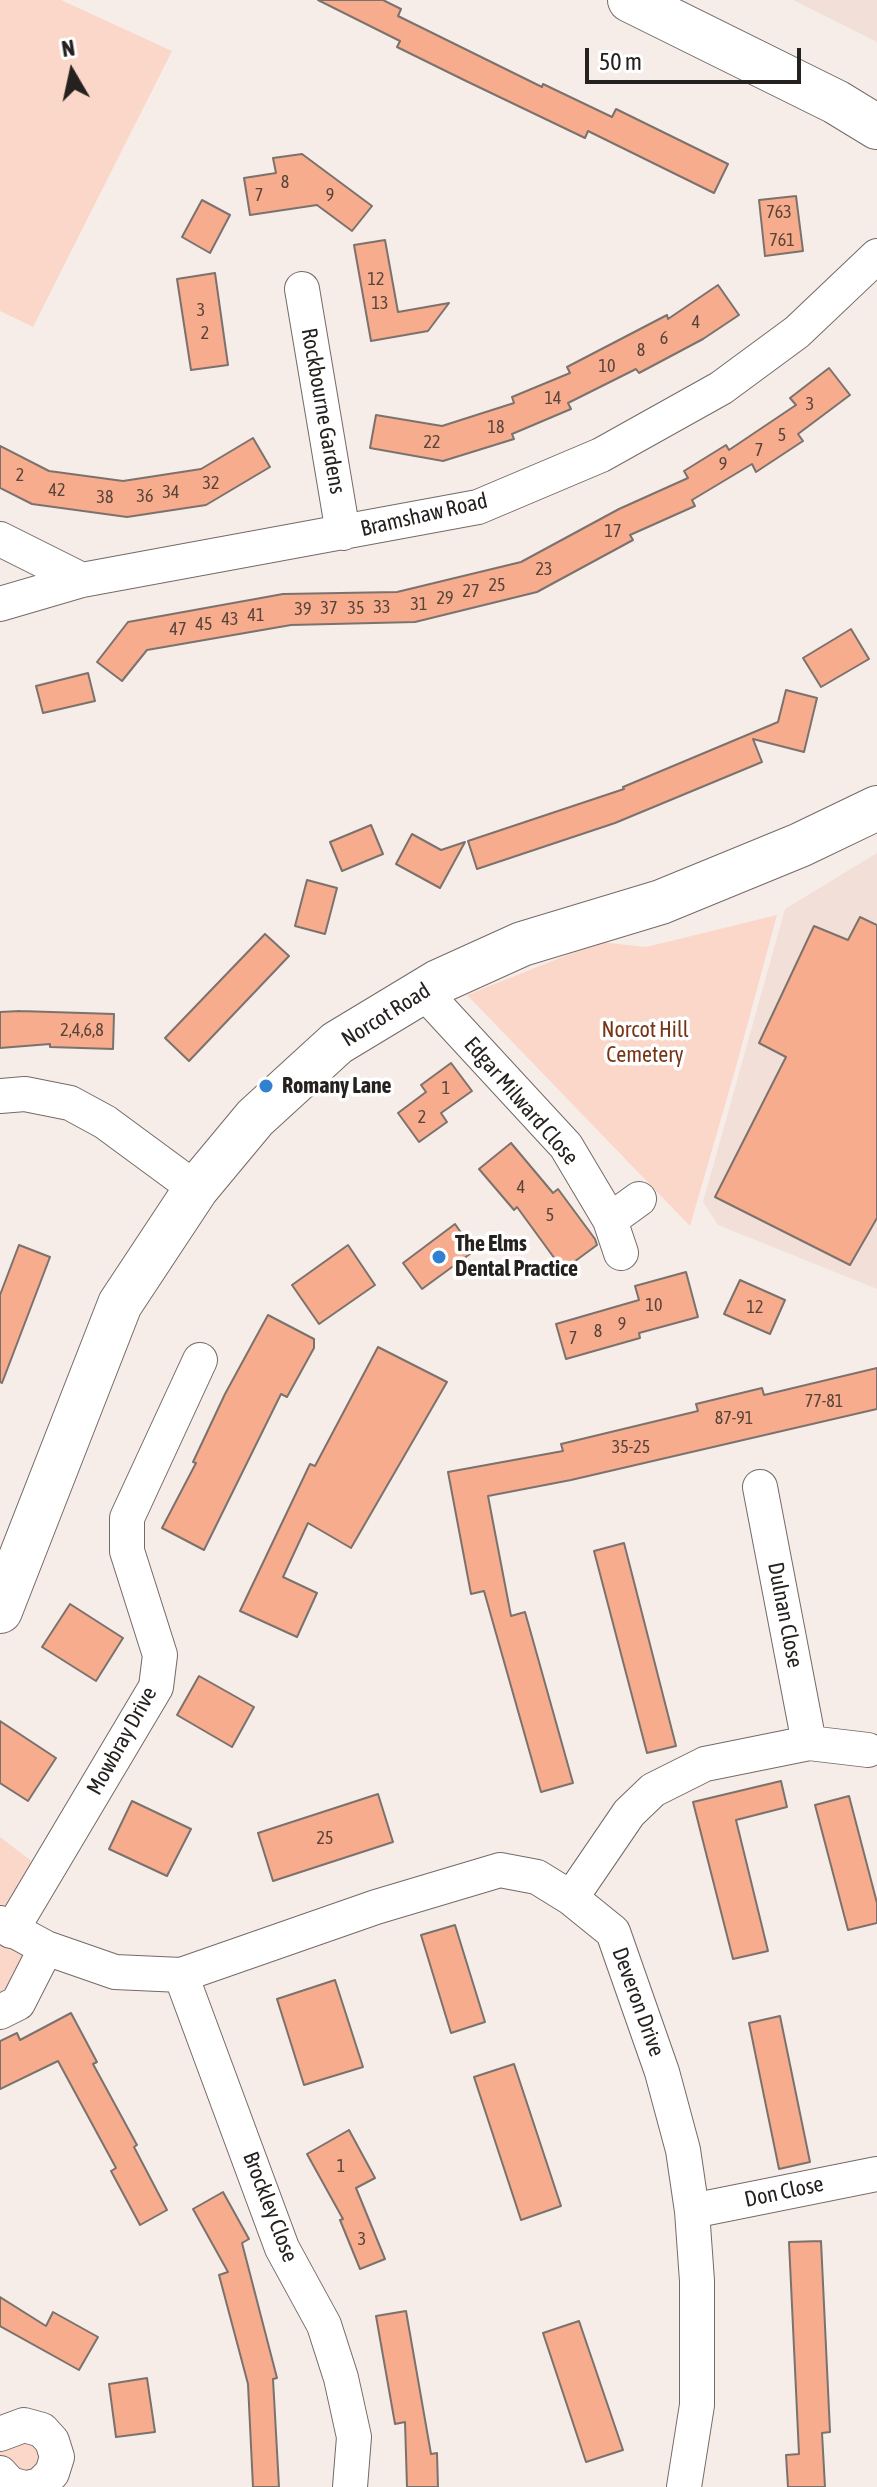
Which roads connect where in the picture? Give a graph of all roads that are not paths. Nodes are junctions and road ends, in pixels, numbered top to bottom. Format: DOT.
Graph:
graph roads {
  1 [pos="630,0"];
  2 [pos="877,127"];
  3 [pos="877,256"];
  4 [pos="302,289"];
  5 [pos="343,533"];
  6 [pos="0,539"];
  7 [pos="82,580"];
  8 [pos="0,604"];
  9 [pos="877,808"];
  10 [pos="422,990"];
  11 [pos="0,1096"];
  12 [pos="196,1189"];
  13 [pos="639,1199"];
  14 [pos="610,1220"];
  15 [pos="621,1253"];
  16 [pos="200,1360"];
  17 [pos="760,1487"];
  18 [pos="0,1611"];
  19 [pos="809,1743"];
  20 [pos="868,1750"];
  21 [pos="571,1898"];
  22 [pos="6,1927"];
  23 [pos="46,1948"];
  24 [pos="194,1971"];
  25 [pos="0,2012"];
  26 [pos="877,2174"];
  27 [pos="692,2211"];
  28 [pos="0,2434"];
  29 [pos="0,2473"];
  30 [pos="21,2487"];
  31 [pos="31,2487"];
  32 [pos="350,2487"];
  33 [pos="684,2487"];
  1 -- 2 [label="street"];
  3 -- 5 [label="street, Bramshaw Road"];
  4 -- 5 [label="street, Rockbourne Gardens"];
  5 -- 7 [label="street, Bramshaw Road"];
  6 -- 7 [label="street"];
  7 -- 8 [label="street, Bramshaw Road"];
  9 -- 10 [label="street, Norcot Road"];
  10 -- 12 [label="street, Norcot Road"];
  10 -- 14 [label="street, Edgar Milward Close"];
  11 -- 12 [label="street"];
  12 -- 18 [label="street, Norcot Road"];
  13 -- 14 [label="street"];
  14 -- 15 [label="street, Edgar Milward Close"];
  16 -- 22 [label="street, Mowbray Drive"];
  17 -- 19 [label="street, Dulnan Close"];
  19 -- 20 [label="street"];
  19 -- 21 [label="street"];
  21 -- 24 [label="street, Deveron Drive"];
  21 -- 27 [label="street, Deveron Drive"];
  22 -- 23 [label="street, Deveron Drive"];
  23 -- 24 [label="street, Deveron Drive"];
  23 -- 25 [label="street"];
  24 -- 32 [label="street, Brockley Close"];
  26 -- 27 [label="street, Don Close"];
  27 -- 33 [label="street, Deveron Drive"];
  28 -- 31 [label="street"];
  29 -- 30 [label="street"];
}
